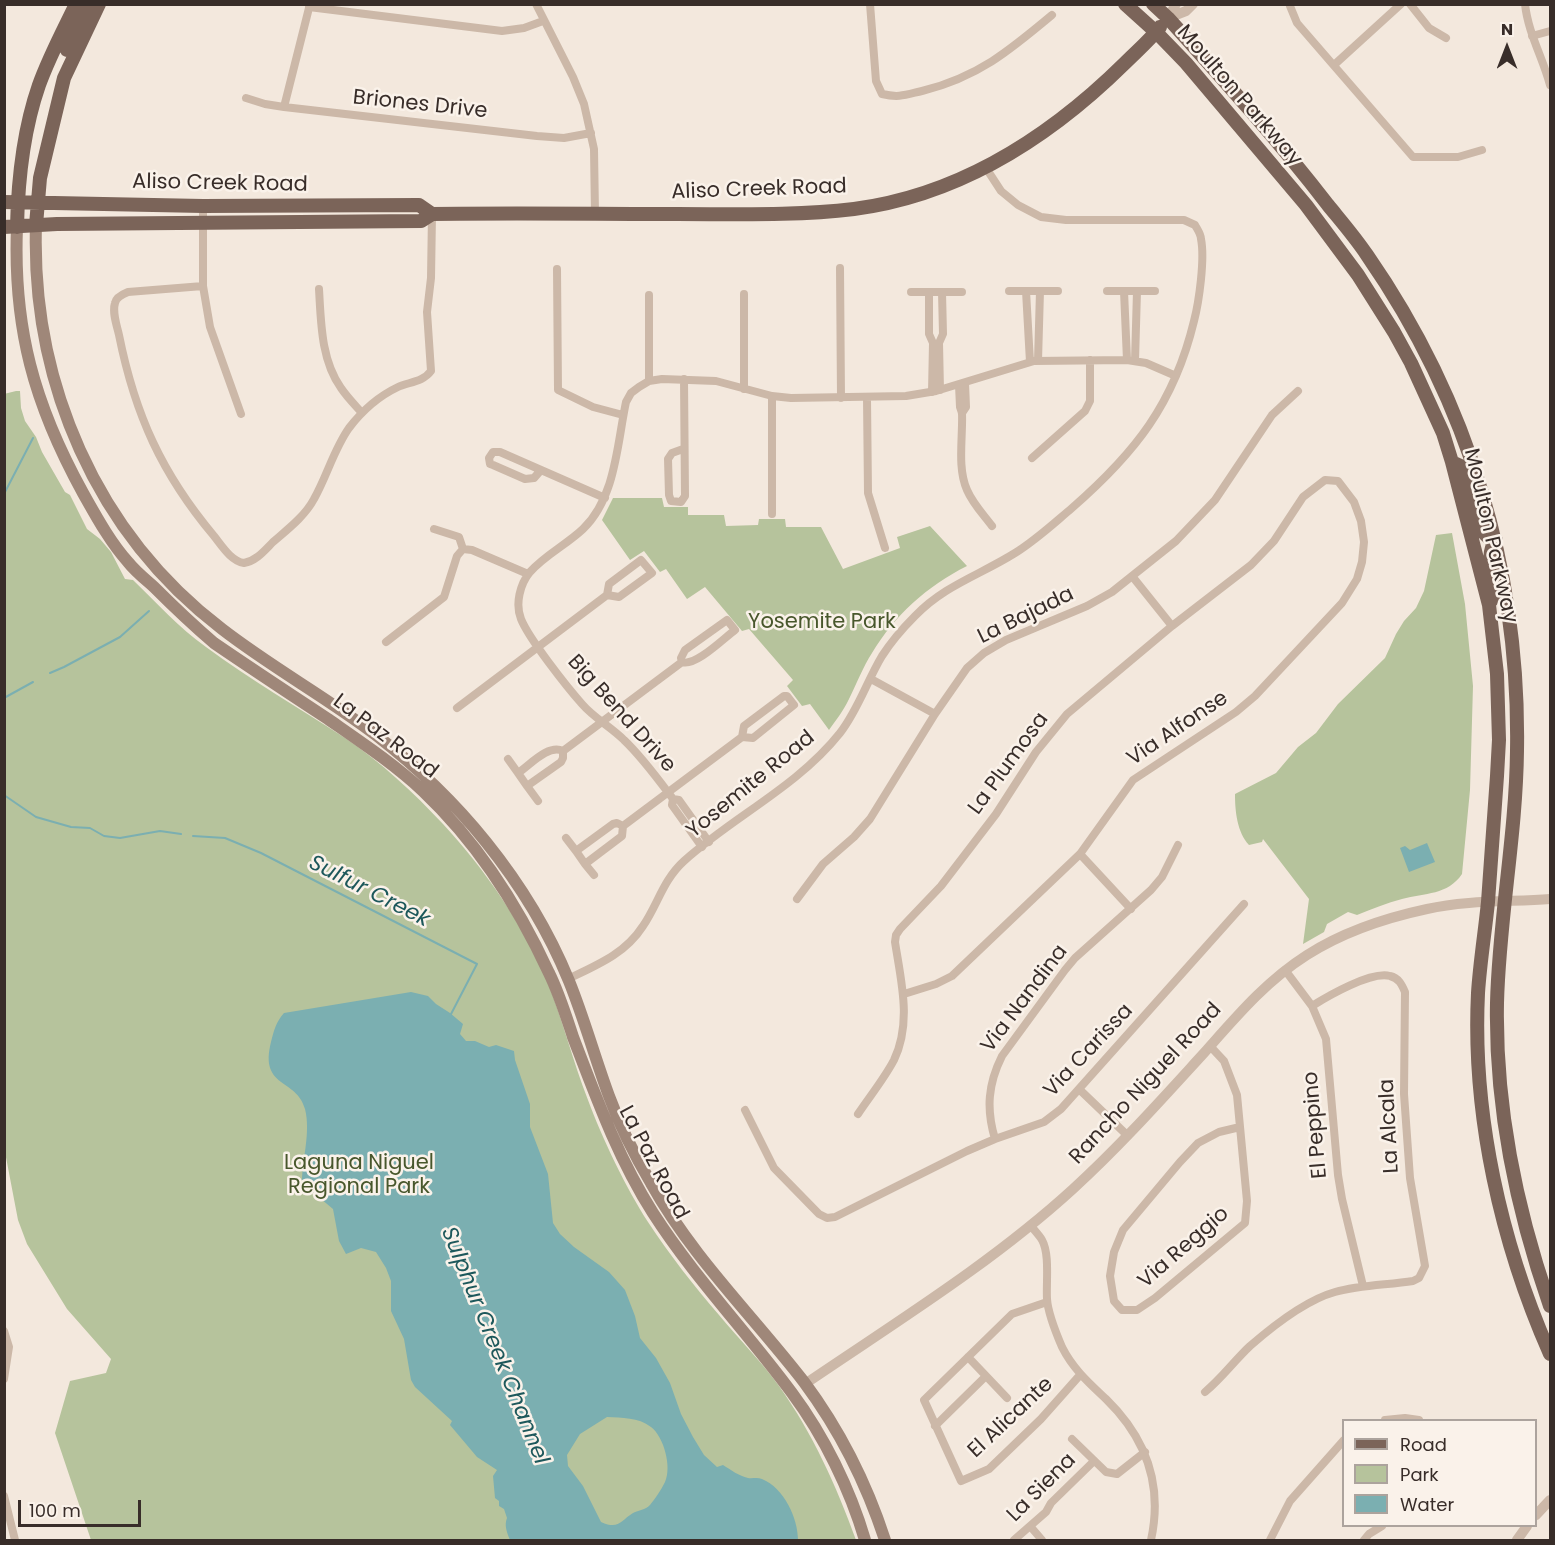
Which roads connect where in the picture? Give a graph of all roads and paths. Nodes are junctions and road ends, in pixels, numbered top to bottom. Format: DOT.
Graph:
graph roads {
  1 [pos="76,4"];
  2 [pos="86,4"];
  3 [pos="99,4"];
  4 [pos="536,4"];
  5 [pos="870,4"];
  6 [pos="1125,4"];
  7 [pos="1153,4"];
  8 [pos="1176,4"];
  9 [pos="1193,4"];
  10 [pos="1401,4"];
  11 [pos="1410,4"];
  12 [pos="1526,4"];
  13 [pos="309,6"];
  14 [pos="1290,6"];
  15 [pos="1052,15"];
  16 [pos="1168,18"];
  17 [pos="543,21"];
  18 [pos="1551,31"];
  19 [pos="1156,32"];
  20 [pos="1532,36"];
  21 [pos="1446,38"];
  22 [pos="1334,65"];
  23 [pos="64,78"];
  24 [pos="1551,85"];
  25 [pos="246,98"];
  26 [pos="284,107"];
  27 [pos="591,133"];
  28 [pos="1482,150"];
  29 [pos="986,168"];
  30 [pos="11,202"];
  31 [pos="38,202"];
  32 [pos="1306,205"];
  33 [pos="203,206"];
  34 [pos="595,213"];
  35 [pos="432,214"];
  36 [pos="203,224"];
  37 [pos="36,225"];
  38 [pos="11,227"];
  39 [pos="1365,251"];
  40 [pos="840,268"];
  41 [pos="557,269"];
  42 [pos="203,286"];
  43 [pos="320,289"];
  44 [pos="1009,291"];
  45 [pos="1026,291"];
  46 [pos="1040,291"];
  47 [pos="1058,291"];
  48 [pos="1107,291"];
  49 [pos="1124,291"];
  50 [pos="1137,291"];
  51 [pos="1155,291"];
  52 [pos="911,292"];
  53 [pos="929,292"];
  54 [pos="942,292"];
  55 [pos="962,292"];
  56 [pos="744,294"];
  57 [pos="649,295"];
  58 [pos="1131,329"];
  59 [pos="1033,336"];
  60 [pos="936,343"];
  61 [pos="1090,360"];
  62 [pos="1131,361"];
  63 [pos="1034,362"];
  64 [pos="1176,376"];
  65 [pos="684,379"];
  66 [pos="650,381"];
  67 [pos="962,384"];
  68 [pos="744,389"];
  69 [pos="936,391"];
  70 [pos="1298,391"];
  71 [pos="772,396"];
  72 [pos="841,398"];
  73 [pos="867,398"];
  74 [pos="241,414"];
  75 [pos="362,414"];
  76 [pos="623,415"];
  77 [pos="683,449"];
  78 [pos="1032,458"];
  79 [pos="1452,462"];
  80 [pos="541,470"];
  81 [pos="1332,479"];
  82 [pos="605,498"];
  83 [pos="772,514"];
  84 [pos="993,526"];
  85 [pos="434,530"];
  86 [pos="1496,540"];
  87 [pos="885,548"];
  88 [pos="463,549"];
  89 [pos="528,574"];
  90 [pos="1132,576"];
  91 [pos="607,595"];
  92 [pos="1489,605"];
  93 [pos="1172,627"];
  94 [pos="386,642"];
  95 [pos="538,647"];
  96 [pos="682,662"];
  97 [pos="871,679"];
  98 [pos="457,708"];
  99 [pos="935,714"];
  100 [pos="602,721"];
  101 [pos="742,737"];
  102 [pos="563,751"];
  103 [pos="508,759"];
  104 [pos="518,773"];
  105 [pos="527,786"];
  106 [pos="671,796"];
  107 [pos="538,801"];
  108 [pos="624,826"];
  109 [pos="566,838"];
  110 [pos="1178,844"];
  111 [pos="706,845"];
  112 [pos="576,851"];
  113 [pos="1080,854"];
  114 [pos="585,864"];
  115 [pos="594,875"];
  116 [pos="797,899"];
  117 [pos="1551,899"];
  118 [pos="1505,902"];
  119 [pos="1488,903"];
  120 [pos="1244,904"];
  121 [pos="517,909"];
  122 [pos="1131,909"];
  123 [pos="1285,970"];
  124 [pos="568,979"];
  125 [pos="904,994"];
  126 [pos="1312,1006"];
  127 [pos="1210,1046"];
  128 [pos="580,1054"];
  129 [pos="1080,1090"];
  130 [pos="745,1110"];
  131 [pos="858,1114"];
  132 [pos="1240,1127"];
  133 [pos="1128,1136"];
  134 [pos="995,1138"];
  135 [pos="1030,1226"];
  136 [pos="1363,1286"];
  137 [pos="1047,1302"];
  138 [pos="1551,1306"];
  139 [pos="729,1313"];
  140 [pos="4,1331"];
  141 [pos="7,1347"];
  142 [pos="1551,1354"];
  143 [pos="968,1357"];
  144 [pos="1080,1375"];
  145 [pos="986,1376"];
  146 [pos="4,1379"];
  147 [pos="805,1384"];
  148 [pos="1205,1392"];
  149 [pos="1007,1398"];
  150 [pos="1395,1419"];
  151 [pos="1412,1419"];
  152 [pos="936,1426"];
  153 [pos="1072,1439"];
  154 [pos="1342,1442"];
  155 [pos="827,1450"];
  156 [pos="1145,1452"];
  157 [pos="1094,1461"];
  158 [pos="4,1496"];
  159 [pos="1551,1500"];
  160 [pos="1537,1514"];
  161 [pos="1030,1526"];
  162 [pos="1380,1527"];
  163 [pos="1526,1527"];
  164 [pos="15,1540"];
  165 [pos="866,1540"];
  166 [pos="885,1540"];
  167 [pos="1014,1540"];
  168 [pos="1042,1540"];
  169 [pos="1151,1540"];
  170 [pos="1270,1540"];
  171 [pos="1364,1540"];
  172 [pos="1517,1540"];
  1 -- 30 [label="main road, La Paz Road"];
  2 -- 23 [label="main road"];
  3 -- 23 [label="main road, La Paz Road"];
  4 -- 17 [label="street"];
  5 -- 15 [label="street"];
  6 -- 19 [label="main road, Moulton Parkway"];
  7 -- 16 [label="main road, Moulton Parkway"];
  8 -- 16 [label="street, Aliso Creek Road"];
  9 -- 16 [label="street, Aliso Creek Road"];
  10 -- 22 [label="street"];
  11 -- 21 [label="street"];
  12 -- 20 [label="street"];
  13 -- 17 [label="street"];
  13 -- 26 [label="street"];
  14 -- 22 [label="street"];
  16 -- 19 [label="main road, Aliso Creek Road"];
  16 -- 39 [label="main road, Moulton Parkway"];
  17 -- 27 [label="street"];
  18 -- 20 [label="street"];
  19 -- 29 [label="main road, Aliso Creek Road"];
  19 -- 32 [label="main road, Moulton Parkway"];
  20 -- 24 [label="street"];
  22 -- 28 [label="street"];
  23 -- 31 [label="main road, La Paz Road"];
  25 -- 26 [label="street, Briones Drive"];
  26 -- 27 [label="street, Briones Drive"];
  27 -- 34 [label="street"];
  29 -- 34 [label="main road, Aliso Creek Road"];
  29 -- 64 [label="street, Yosemite Road"];
  30 -- 31 [label="main road, Aliso Creek Road"];
  30 -- 38 [label="main road, La Paz Road"];
  31 -- 33 [label="main road, Aliso Creek Road"];
  31 -- 37 [label="main road, La Paz Road"];
  32 -- 39 [label="main road"];
  32 -- 79 [label="main road, Moulton Parkway"];
  33 -- 35 [label="main road, Aliso Creek Road"];
  33 -- 36 [label="street"];
  34 -- 35 [label="main road, Aliso Creek Road"];
  35 -- 36 [label="main road, Aliso Creek Road"];
  35 -- 75 [label="street"];
  36 -- 37 [label="main road, Aliso Creek Road"];
  36 -- 42 [label="street"];
  37 -- 38 [label="main road, Aliso Creek Road"];
  37 -- 124 [label="main road, La Paz Road"];
  38 -- 121 [label="main road, La Paz Road"];
  39 -- 86 [label="main road, Moulton Parkway"];
  40 -- 72 [label="street"];
  41 -- 76 [label="street"];
  42 -- 74 [label="street"];
  42 -- 75 [label="street"];
  43 -- 75 [label="street"];
  44 -- 45 [label="street"];
  45 -- 46 [label="street"];
  45 -- 59 [label="street"];
  46 -- 47 [label="street"];
  46 -- 59 [label="street"];
  48 -- 49 [label="street"];
  49 -- 50 [label="street"];
  49 -- 58 [label="street"];
  50 -- 51 [label="street"];
  50 -- 58 [label="street"];
  52 -- 53 [label="street"];
  53 -- 54 [label="street"];
  53 -- 60 [label="street"];
  54 -- 55 [label="street"];
  54 -- 60 [label="street"];
  56 -- 68 [label="street"];
  57 -- 66 [label="street"];
  58 -- 62 [label="street"];
  59 -- 63 [label="street"];
  60 -- 69 [label="street"];
  61 -- 62 [label="street"];
  61 -- 63 [label="street"];
  61 -- 78 [label="street"];
  62 -- 64 [label="street"];
  63 -- 67 [label="street"];
  64 -- 97 [label="street, Yosemite Road"];
  65 -- 66 [label="street"];
  65 -- 68 [label="street"];
  65 -- 77 [label="street"];
  66 -- 76 [label="street"];
  67 -- 69 [label="street"];
  67 -- 84 [label="street"];
  68 -- 71 [label="street"];
  69 -- 73 [label="street"];
  70 -- 90 [label="street, La Bajada"];
  71 -- 72 [label="street"];
  71 -- 83 [label="street"];
  72 -- 73 [label="street"];
  73 -- 87 [label="street"];
  76 -- 82 [label="street"];
  77 -- 77 [label="street"];
  79 -- 86 [label="main road"];
  79 -- 92 [label="main road, Moulton Parkway"];
  80 -- 80 [label="street"];
  80 -- 82 [label="street"];
  81 -- 93 [label="street, La Plumosa"];
  81 -- 113 [label="street, Via Alfonse"];
  82 -- 89 [label="street"];
  85 -- 88 [label="street"];
  86 -- 92 [label="main road"];
  86 -- 118 [label="main road, Moulton Parkway"];
  88 -- 89 [label="street"];
  88 -- 94 [label="street"];
  89 -- 95 [label="street, Big Bend Drive"];
  90 -- 93 [label="street"];
  90 -- 99 [label="street, La Bajada"];
  91 -- 91 [label="street"];
  91 -- 95 [label="street"];
  92 -- 119 [label="main road, Moulton Parkway"];
  93 -- 125 [label="street, La Plumosa"];
  95 -- 98 [label="street"];
  95 -- 100 [label="street, Big Bend Drive"];
  96 -- 96 [label="street"];
  96 -- 100 [label="street"];
  97 -- 99 [label="street"];
  97 -- 111 [label="street, Yosemite Road"];
  99 -- 116 [label="street, La Bajada"];
  100 -- 102 [label="street"];
  100 -- 106 [label="street, Big Bend Drive"];
  101 -- 101 [label="street"];
  101 -- 106 [label="street"];
  102 -- 104 [label="street"];
  102 -- 105 [label="street"];
  103 -- 104 [label="street"];
  104 -- 105 [label="street"];
  105 -- 107 [label="street"];
  106 -- 108 [label="street"];
  106 -- 111 [label="street, Big Bend Drive"];
  108 -- 112 [label="street"];
  108 -- 114 [label="street"];
  109 -- 112 [label="street"];
  110 -- 122 [label="street, Via Nandina"];
  111 -- 124 [label="street, Yosemite Road"];
  112 -- 114 [label="street"];
  113 -- 122 [label="street"];
  113 -- 125 [label="street, Via Alfonse"];
  114 -- 115 [label="street"];
  117 -- 118 [label="street, Rancho Niguel Road"];
  118 -- 119 [label="street, Rancho Niguel Road"];
  118 -- 138 [label="main road, Moulton Parkway"];
  119 -- 123 [label="street, Rancho Niguel Road"];
  119 -- 142 [label="main road, Moulton Parkway"];
  120 -- 129 [label="street, Via Carissa"];
  121 -- 124 [label="main road"];
  121 -- 128 [label="main road, La Paz Road"];
  122 -- 134 [label="street, Via Nandina"];
  123 -- 126 [label="street, El Peppino"];
  123 -- 127 [label="street, Rancho Niguel Road"];
  124 -- 128 [label="main road"];
  124 -- 147 [label="main road, La Paz Road"];
  125 -- 131 [label="street, La Plumosa"];
  126 -- 136 [label="street, El Peppino"];
  126 -- 136 [label="street, La Alcala"];
  127 -- 132 [label="street, Via Reggio"];
  127 -- 133 [label="street, Rancho Niguel Road"];
  128 -- 139 [label="main road, La Paz Road"];
  129 -- 133 [label="street"];
  129 -- 134 [label="street, Via Carissa"];
  130 -- 134 [label="street, Via Carissa"];
  132 -- 132 [label="street, Via Reggio"];
  133 -- 135 [label="street, Rancho Niguel Road"];
  135 -- 137 [label="street"];
  135 -- 147 [label="street, Rancho Niguel Road"];
  136 -- 148 [label="street"];
  137 -- 143 [label="street"];
  137 -- 144 [label="street"];
  139 -- 147 [label="main road"];
  139 -- 155 [label="main road, La Paz Road"];
  140 -- 141 [label="street"];
  141 -- 146 [label="street"];
  143 -- 145 [label="street"];
  143 -- 152 [label="street"];
  144 -- 152 [label="street, El Alicante"];
  144 -- 156 [label="street"];
  145 -- 149 [label="street"];
  145 -- 152 [label="street"];
  147 -- 155 [label="main road"];
  147 -- 166 [label="main road, La Paz Road"];
  150 -- 151 [label="street"];
  153 -- 157 [label="street"];
  154 -- 170 [label="street"];
  155 -- 165 [label="main road, La Paz Road"];
  156 -- 157 [label="street"];
  156 -- 169 [label="street"];
  157 -- 161 [label="street, La Siena"];
  158 -- 164 [label="street"];
  159 -- 160 [label="street"];
  161 -- 167 [label="street, La Siena"];
  161 -- 168 [label="street"];
  162 -- 171 [label="street"];
  163 -- 172 [label="street"];
}
